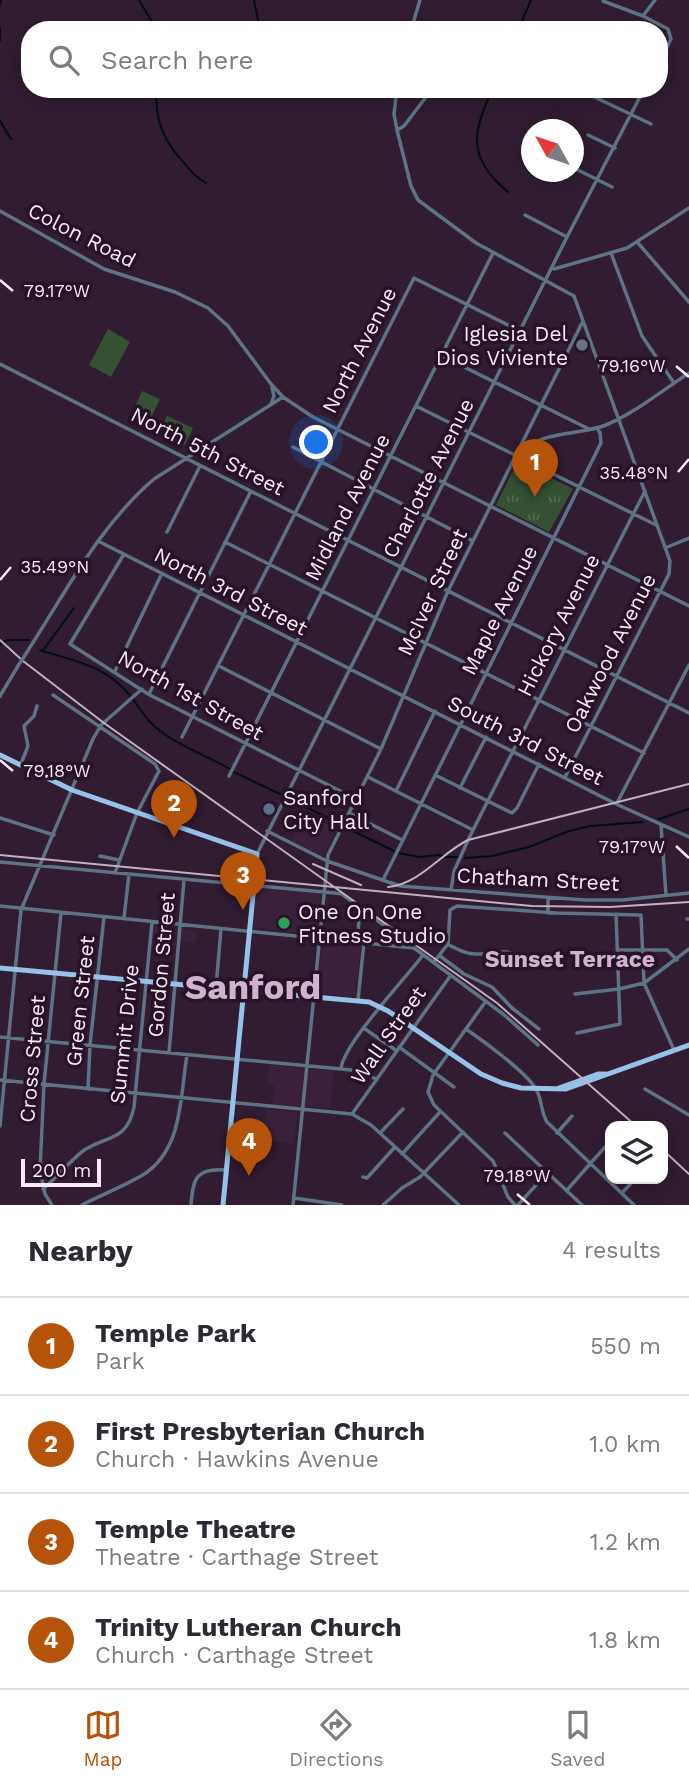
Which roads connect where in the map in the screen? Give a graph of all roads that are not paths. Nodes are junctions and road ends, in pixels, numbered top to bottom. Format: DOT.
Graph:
graph roads {
  1 [pos="420,0"];
  2 [pos="655,0"];
  3 [pos="603,1"];
  4 [pos="643,16"];
  5 [pos="414,21"];
  6 [pos="652,21"];
  7 [pos="396,98"];
  8 [pos="425,98"];
  9 [pos="597,98"];
  10 [pos="640,98"];
  11 [pos="631,114"];
  12 [pos="651,124"];
  13 [pos="397,130"];
  14 [pos="588,135"];
  15 [pos="614,148"];
  16 [pos="584,173"];
  17 [pos="598,180"];
  18 [pos="612,187"];
  19 [pos="689,208"];
  20 [pos="0,211"];
  21 [pos="525,215"];
  22 [pos="567,236"];
  23 [pos="638,242"];
  24 [pos="493,253"];
  25 [pos="611,253"];
  26 [pos="552,270"];
  27 [pos="546,280"];
  28 [pos="689,302"];
  29 [pos="467,304"];
  30 [pos="582,323"];
  31 [pos="520,331"];
  32 [pos="441,356"];
  33 [pos="0,364"];
  34 [pos="689,373"];
  35 [pos="494,381"];
  36 [pos="674,383"];
  37 [pos="272,386"];
  38 [pos="283,397"];
  39 [pos="270,405"];
  40 [pos="541,405"];
  41 [pos="416,406"];
  42 [pos="619,419"];
  43 [pos="597,428"];
  44 [pos="337,429"];
  45 [pos="590,430"];
  46 [pos="469,433"];
  47 [pos="293,447"];
  48 [pos="390,456"];
  49 [pos="517,456"];
  50 [pos="187,459"];
  51 [pos="320,462"];
  52 [pos="200,466"];
  53 [pos="443,483"];
  54 [pos="579,488"];
  55 [pos="373,490"];
  56 [pos="251,491"];
  57 [pos="645,491"];
  58 [pos="491,507"];
  59 [pos="295,513"];
  60 [pos="632,514"];
  61 [pos="426,517"];
  62 [pos="658,526"];
  63 [pos="167,532"];
  64 [pos="553,538"];
  65 [pos="689,538"];
  66 [pos="97,541"];
  67 [pos="348,541"];
  68 [pos="473,541"];
  69 [pos="225,542"];
  70 [pos="666,548"];
  71 [pos="124,554"];
  72 [pos="269,565"];
  73 [pos="607,565"];
  74 [pos="401,567"];
  75 [pos="162,573"];
  76 [pos="322,591"];
  77 [pos="448,591"];
  78 [pos="660,592"];
  79 [pos="200,593"];
  80 [pos="689,606"];
  81 [pos="244,615"];
  82 [pos="375,618"];
  83 [pos="511,622"];
  84 [pos="297,642"];
  85 [pos="424,643"];
  86 [pos="564,649"];
  87 [pos="689,665"];
  88 [pos="219,666"];
  89 [pos="350,668"];
  90 [pos="115,671"];
  91 [pos="485,673"];
  92 [pos="616,676"];
  93 [pos="142,689"];
  94 [pos="271,693"];
  95 [pos="149,694"];
  96 [pos="53,695"];
  97 [pos="403,695"];
  98 [pos="0,696"];
  99 [pos="538,700"];
  100 [pos="670,703"];
  101 [pos="37,706"];
  102 [pos="435,711"];
  103 [pos="689,713"];
  104 [pos="192,717"];
  105 [pos="324,720"];
  106 [pos="460,724"];
  107 [pos="591,726"];
  108 [pos="100,727"];
  109 [pos="182,737"];
  110 [pos="486,737"];
  111 [pos="246,745"];
  112 [pos="381,749"];
  113 [pos="513,751"];
  114 [pos="644,753"];
  115 [pos="0,755"];
  116 [pos="539,764"];
  117 [pos="20,766"];
  118 [pos="299,771"];
  119 [pos="435,775"];
  120 [pos="229,776"];
  121 [pos="368,777"];
  122 [pos="565,777"];
  123 [pos="460,789"];
  124 [pos="72,790"];
  125 [pos="396,791"];
  126 [pos="356,799"];
  127 [pos="487,802"];
  128 [pos="420,804"];
  129 [pos="616,804"];
  130 [pos="137,813"];
  131 [pos="349,813"];
  132 [pos="0,818"];
  133 [pos="662,825"];
  134 [pos="473,830"];
  135 [pos="267,831"];
  136 [pos="54,835"];
  137 [pos="689,837"];
  138 [pos="402,840"];
  139 [pos="257,854"];
  140 [pos="100,856"];
  141 [pos="119,860"];
  142 [pos="327,861"];
  143 [pos="0,862"];
  144 [pos="41,866"];
  145 [pos="115,873"];
  146 [pos="128,874"];
  147 [pos="184,880"];
  148 [pos="384,881"];
  149 [pos="255,885"];
  150 [pos="451,890"];
  151 [pos="323,891"];
  152 [pos="689,893"];
  153 [pos="666,895"];
  154 [pos="548,898"];
  155 [pos="0,906"];
  156 [pos="22,908"];
  157 [pos="360,908"];
  158 [pos="61,912"];
  159 [pos="548,913"];
  160 [pos="617,914"];
  161 [pos="104,917"];
  162 [pos="124,919"];
  163 [pos="152,922"];
  164 [pos="180,924"];
  165 [pos="221,929"];
  166 [pos="250,932"];
  167 [pos="318,938"];
  168 [pos="357,942"];
  169 [pos="364,942"];
  170 [pos="448,944"];
  171 [pos="414,948"];
  172 [pos="641,949"];
  173 [pos="689,949"];
  174 [pos="618,950"];
  175 [pos="423,954"];
  176 [pos="439,956"];
  177 [pos="520,957"];
  178 [pos="677,960"];
  179 [pos="434,962"];
  180 [pos="0,968"];
  181 [pos="15,970"];
  182 [pos="55,974"];
  183 [pos="451,975"];
  184 [pos="97,977"];
  185 [pos="146,981"];
  186 [pos="644,983"];
  187 [pos="174,984"];
  188 [pos="216,987"];
  189 [pos="244,989"];
  190 [pos="619,989"];
  191 [pos="575,994"];
  192 [pos="313,996"];
  193 [pos="358,1000"];
  194 [pos="485,1001"];
  195 [pos="380,1006"];
  196 [pos="413,1028"];
  197 [pos="365,1029"];
  198 [pos="466,1029"];
  199 [pos="539,1029"];
  200 [pos="577,1032"];
  201 [pos="0,1037"];
  202 [pos="9,1037"];
  203 [pos="47,1041"];
  204 [pos="90,1045"];
  205 [pos="538,1045"];
  206 [pos="689,1045"];
  207 [pos="398,1049"];
  208 [pos="139,1050"];
  209 [pos="674,1050"];
  210 [pos="448,1052"];
  211 [pos="169,1053"];
  212 [pos="187,1055"];
  213 [pos="237,1060"];
  214 [pos="307,1066"];
  215 [pos="341,1069"];
  216 [pos="434,1073"];
  217 [pos="376,1079"];
  218 [pos="2,1080"];
  219 [pos="44,1084"];
  220 [pos="454,1087"];
  221 [pos="88,1089"];
  222 [pos="645,1089"];
  223 [pos="537,1090"];
  224 [pos="135,1093"];
  225 [pos="180,1098"];
  226 [pos="233,1103"];
  227 [pos="403,1109"];
  228 [pos="302,1110"];
  229 [pos="440,1112"];
  230 [pos="352,1114"];
  231 [pos="689,1115"];
  232 [pos="572,1116"];
  233 [pos="0,1126"];
  234 [pos="463,1132"];
  235 [pos="380,1133"];
  236 [pos="505,1133"];
  237 [pos="557,1133"];
  238 [pos="396,1147"];
  239 [pos="605,1147"];
  240 [pos="402,1154"];
  241 [pos="590,1164"];
  242 [pos="226,1170"];
  243 [pos="425,1173"];
  244 [pos="547,1173"];
  245 [pos="363,1177"];
  246 [pos="630,1184"];
  247 [pos="43,1189"];
  248 [pos="566,1190"];
  249 [pos="622,1193"];
  250 [pos="294,1198"];
  251 [pos="52,1205"];
  252 [pos="82,1205"];
  253 [pos="191,1205"];
  254 [pos="223,1205"];
  255 [pos="293,1205"];
  256 [pos="342,1205"];
  257 [pos="383,1205"];
  258 [pos="459,1205"];
  259 [pos="517,1205"];
  260 [pos="582,1205"];
  261 [pos="634,1205"];
  1 -- 5 [label="street"];
  2 -- 4 [label="street"];
  3 -- 4 [label="street"];
  4 -- 6 [label="street"];
  7 -- 13 [label="street, Oakwood Avenue"];
  8 -- 13 [label="street"];
  9 -- 11 [label="street"];
  10 -- 11 [label="street, Charlotte Avenue"];
  11 -- 12 [label="street"];
  11 -- 15 [label="street, Charlotte Avenue"];
  13 -- 24 [label="street, Oakwood Avenue"];
  14 -- 15 [label="street"];
  15 -- 17 [label="street, Charlotte Avenue"];
  16 -- 17 [label="street"];
  17 -- 18 [label="street"];
  17 -- 22 [label="street, Charlotte Avenue"];
  19 -- 23 [label="street"];
  20 -- 37 [label="street, Colon Road"];
  21 -- 22 [label="street"];
  22 -- 26 [label="street, Charlotte Avenue"];
  23 -- 25 [label="street"];
  23 -- 28 [label="street"];
  24 -- 27 [label="street, Oakwood Avenue"];
  24 -- 29 [label="street, Midland Avenue"];
  25 -- 26 [label="street"];
  25 -- 36 [label="street"];
  26 -- 27 [label="street, Charlotte Avenue"];
  27 -- 30 [label="street, Oakwood Avenue"];
  27 -- 31 [label="street, Charlotte Avenue"];
  29 -- 31 [label="street"];
  29 -- 32 [label="street, Midland Avenue"];
  29 -- 44 [label="street, North Avenue"];
  30 -- 40 [label="street, McIver Street"];
  30 -- 42 [label="street, Oakwood Avenue"];
  31 -- 35 [label="street, Charlotte Avenue"];
  32 -- 35 [label="street"];
  32 -- 41 [label="street, Midland Avenue"];
  33 -- 50 [label="street, North 5th Street"];
  34 -- 36 [label="street"];
  35 -- 40 [label="street"];
  35 -- 46 [label="street, Charlotte Avenue"];
  36 -- 42 [label="street"];
  37 -- 38 [label="street, Colon Road"];
  37 -- 39 [label="street"];
  38 -- 39 [label="street"];
  38 -- 44 [label="street, Colon Road"];
  39 -- 50 [label="street"];
  40 -- 45 [label="street"];
  40 -- 49 [label="street, McIver Street"];
  41 -- 46 [label="street"];
  41 -- 48 [label="street, Midland Avenue"];
  42 -- 43 [label="street"];
  42 -- 57 [label="street, Oakwood Avenue"];
  43 -- 45 [label="street"];
  43 -- 54 [label="street, Maple Avenue"];
  44 -- 48 [label="street, Colon Road"];
  44 -- 51 [label="street, North Avenue"];
  45 -- 49 [label="street"];
  46 -- 49 [label="street"];
  46 -- 53 [label="street, Charlotte Avenue"];
  47 -- 51 [label="street"];
  48 -- 53 [label="street, Colon Road"];
  48 -- 55 [label="street, Midland Avenue"];
  49 -- 54 [label="street"];
  49 -- 58 [label="street, McIver Street"];
  50 -- 52 [label="street, North 5th Street"];
  50 -- 66 [label="street"];
  51 -- 55 [label="street"];
  51 -- 59 [label="street, North Avenue"];
  52 -- 56 [label="street, North 5th Street"];
  52 -- 63 [label="street"];
  53 -- 58 [label="street, Colon Road"];
  53 -- 61 [label="street, Charlotte Avenue"];
  54 -- 60 [label="street"];
  54 -- 64 [label="street, Maple Avenue"];
  55 -- 61 [label="street"];
  55 -- 67 [label="street, Midland Avenue"];
  56 -- 59 [label="street, North 5th Street"];
  56 -- 69 [label="street"];
  57 -- 60 [label="street, Hickory Avenue"];
  57 -- 62 [label="street, Oakwood Avenue"];
  58 -- 64 [label="street, Colon Road"];
  58 -- 68 [label="street, McIver Street"];
  59 -- 67 [label="street, North 5th Street"];
  59 -- 72 [label="street, North Avenue"];
  60 -- 62 [label="street"];
  60 -- 73 [label="street, Hickory Avenue"];
  61 -- 68 [label="street"];
  61 -- 74 [label="street, Charlotte Avenue"];
  62 -- 70 [label="street, Oakwood Avenue"];
  64 -- 73 [label="street, Colon Road"];
  64 -- 83 [label="street, Maple Avenue"];
  65 -- 70 [label="street"];
  66 -- 71 [label="street, North 3rd Street"];
  66 -- 98 [label="street, bridge"];
  67 -- 74 [label="street, North 5th Street"];
  67 -- 76 [label="street, Midland Avenue"];
  68 -- 77 [label="street, McIver Street"];
  69 -- 72 [label="street"];
  69 -- 79 [label="street"];
  70 -- 78 [label="street, Oakwood Avenue"];
  71 -- 75 [label="street, North 3rd Street"];
  71 -- 90 [label="street, North 1st Street"];
  72 -- 76 [label="street"];
  72 -- 81 [label="street, North Avenue"];
  73 -- 78 [label="street, Colon Road"];
  73 -- 86 [label="street, Hickory Avenue"];
  74 -- 77 [label="street, North 5th Street"];
  74 -- 82 [label="street, Charlotte Avenue"];
  75 -- 79 [label="street, North 3rd Street"];
  75 -- 90 [label="street"];
  76 -- 82 [label="street"];
  76 -- 84 [label="street, Midland Avenue"];
  77 -- 83 [label="street, North 5th Street"];
  77 -- 85 [label="street, McIver Street"];
  78 -- 80 [label="street, Colon Road"];
  78 -- 92 [label="street, Oakwood Avenue"];
  79 -- 81 [label="street, North 3rd Street"];
  79 -- 95 [label="street"];
  81 -- 84 [label="street, North 3rd Street"];
  81 -- 88 [label="street, North Avenue"];
  82 -- 85 [label="street"];
  82 -- 89 [label="street, Charlotte Avenue"];
  83 -- 86 [label="street, North 5th Street"];
  83 -- 91 [label="street, Maple Avenue"];
  84 -- 89 [label="street, North 3rd Street"];
  84 -- 94 [label="street, Midland Avenue"];
  85 -- 91 [label="street"];
  85 -- 97 [label="street, McIver Street"];
  86 -- 92 [label="street, North 5th Street"];
  86 -- 99 [label="street, Hickory Avenue"];
  87 -- 100 [label="street"];
  88 -- 94 [label="street"];
  88 -- 104 [label="street, North Avenue"];
  89 -- 97 [label="street, South 3rd Street"];
  89 -- 105 [label="street, Charlotte Avenue"];
  90 -- 93 [label="street, North 1st Street"];
  91 -- 99 [label="street"];
  91 -- 106 [label="street, Maple Avenue"];
  92 -- 100 [label="street, North 5th Street"];
  92 -- 107 [label="street, Oakwood Avenue"];
  93 -- 95 [label="street, North 1st Street"];
  93 -- 108 [label="street"];
  94 -- 105 [label="street"];
  94 -- 111 [label="street, Midland Avenue"];
  95 -- 104 [label="street, North 1st Street"];
  96 -- 108 [label="street"];
  97 -- 102 [label="street, South 3rd Street"];
  97 -- 112 [label="street, McIver Street"];
  99 -- 107 [label="street"];
  99 -- 113 [label="street, Hickory Avenue"];
  100 -- 103 [label="street, North 5th Street"];
  100 -- 114 [label="street"];
  101 -- 117 [label="street"];
  102 -- 106 [label="street, South 3rd Street"];
  102 -- 125 [label="street"];
  104 -- 109 [label="street, North Avenue"];
  104 -- 111 [label="street, North 1st Street"];
  105 -- 112 [label="street"];
  105 -- 118 [label="street, Charlotte Avenue"];
  106 -- 110 [label="street, South 3rd Street"];
  106 -- 119 [label="street, Maple Avenue"];
  107 -- 114 [label="street"];
  107 -- 122 [label="street, Oakwood Avenue"];
  108 -- 124 [label="street"];
  108 -- 130 [label="street"];
  110 -- 113 [label="street, South 3rd Street"];
  110 -- 123 [label="street"];
  111 -- 118 [label="street, North 1st Street"];
  111 -- 120 [label="street, Midland Avenue"];
  112 -- 121 [label="street, McIver Street"];
  113 -- 116 [label="street, South 3rd Street"];
  113 -- 127 [label="street, Hickory Avenue"];
  114 -- 129 [label="street"];
  115 -- 117 [label="main road"];
  116 -- 122 [label="street, South 3rd Street"];
  116 -- 127 [label="street"];
  117 -- 124 [label="main road"];
  118 -- 126 [label="street, North 1st Street"];
  118 -- 135 [label="street, Charlotte Avenue"];
  119 -- 123 [label="street"];
  119 -- 128 [label="street, Maple Avenue"];
  121 -- 125 [label="street"];
  121 -- 126 [label="street, McIver Street"];
  122 -- 129 [label="street, South 3rd Street"];
  123 -- 127 [label="street"];
  124 -- 130 [label="main road"];
  124 -- 136 [label="street"];
  125 -- 128 [label="street"];
  126 -- 131 [label="street, McIver Street"];
  127 -- 134 [label="street, Hickory Avenue"];
  128 -- 134 [label="street"];
  128 -- 138 [label="street, Maple Avenue"];
  129 -- 133 [label="street, South 3rd Street"];
  130 -- 139 [label="main road"];
  130 -- 141 [label="street"];
  131 -- 138 [label="street"];
  131 -- 142 [label="street, McIver Street"];
  132 -- 136 [label="street"];
  133 -- 137 [label="street, South 3rd Street"];
  133 -- 153 [label="street"];
  134 -- 150 [label="street, Hickory Avenue"];
  135 -- 139 [label="street, Charlotte Avenue"];
  135 -- 142 [label="street, Chatham Street"];
  136 -- 144 [label="street"];
  138 -- 148 [label="street, Maple Avenue"];
  139 -- 149 [label="main road, Charlotte Avenue"];
  140 -- 141 [label="street"];
  141 -- 145 [label="street"];
  142 -- 148 [label="street, Chatham Street"];
  142 -- 151 [label="street, McIver Street"];
  143 -- 144 [label="street"];
  144 -- 145 [label="street"];
  144 -- 156 [label="street"];
  145 -- 146 [label="street"];
  146 -- 147 [label="street"];
  146 -- 162 [label="street"];
  147 -- 149 [label="street"];
  147 -- 164 [label="street, Gordon Street"];
  148 -- 150 [label="street, Chatham Street"];
  149 -- 151 [label="street"];
  149 -- 166 [label="main road, Charlotte Avenue"];
  150 -- 154 [label="street, Chatham Street"];
  151 -- 157 [label="street"];
  151 -- 167 [label="street, McIver Street"];
  152 -- 153 [label="street, Chatham Street"];
  153 -- 154 [label="street, Chatham Street"];
  154 -- 159 [label="street"];
  155 -- 156 [label="street"];
  156 -- 158 [label="street"];
  156 -- 181 [label="street"];
  157 -- 168 [label="street"];
  157 -- 171 [label="street"];
  158 -- 161 [label="street"];
  158 -- 182 [label="street, Cross Street"];
  159 -- 160 [label="street"];
  159 -- 170 [label="street"];
  160 -- 172 [label="street"];
  160 -- 174 [label="street"];
  161 -- 162 [label="street"];
  161 -- 184 [label="street, Green Street"];
  162 -- 163 [label="street"];
  163 -- 164 [label="street"];
  163 -- 185 [label="street, Summit Drive"];
  164 -- 165 [label="street"];
  164 -- 187 [label="street, Gordon Street"];
  165 -- 166 [label="street"];
  165 -- 188 [label="street"];
  166 -- 167 [label="street"];
  166 -- 189 [label="main road, Charlotte Avenue"];
  167 -- 168 [label="street"];
  167 -- 192 [label="street, McIver Street"];
  168 -- 169 [label="street"];
  169 -- 171 [label="street"];
  169 -- 193 [label="street"];
  170 -- 176 [label="street"];
  170 -- 177 [label="street"];
  171 -- 175 [label="street"];
  172 -- 174 [label="street"];
  172 -- 178 [label="street"];
  172 -- 186 [label="street"];
  173 -- 178 [label="street"];
  174 -- 190 [label="street"];
  175 -- 179 [label="street"];
  175 -- 195 [label="street"];
  176 -- 179 [label="street"];
  176 -- 199 [label="street"];
  178 -- 186 [label="street"];
  179 -- 183 [label="street"];
  180 -- 181 [label="main road"];
  181 -- 182 [label="main road"];
  181 -- 202 [label="street"];
  182 -- 184 [label="main road"];
  182 -- 203 [label="street, Cross Street"];
  183 -- 194 [label="street"];
  183 -- 196 [label="street, Wall Street"];
  184 -- 185 [label="main road"];
  184 -- 204 [label="street, Green Street"];
  185 -- 187 [label="main road"];
  185 -- 208 [label="street, Summit Drive"];
  186 -- 190 [label="street"];
  186 -- 209 [label="street"];
  187 -- 188 [label="main road"];
  187 -- 211 [label="street, Gordon Street"];
  188 -- 189 [label="main road"];
  189 -- 192 [label="main road"];
  189 -- 213 [label="main road, Charlotte Avenue"];
  190 -- 191 [label="street"];
  190 -- 200 [label="street"];
  192 -- 193 [label="main road"];
  192 -- 214 [label="street, McIver Street"];
  193 -- 195 [label="main road"];
  194 -- 198 [label="street"];
  194 -- 205 [label="street"];
  195 -- 196 [label="main road"];
  195 -- 197 [label="street"];
  196 -- 207 [label="street, Wall Street"];
  196 -- 210 [label="main road"];
  197 -- 207 [label="street"];
  197 -- 215 [label="street"];
  198 -- 210 [label="street"];
  198 -- 223 [label="street"];
  201 -- 202 [label="street"];
  202 -- 203 [label="street"];
  202 -- 218 [label="street"];
  203 -- 204 [label="street"];
  203 -- 219 [label="street, Cross Street"];
  204 -- 208 [label="street"];
  204 -- 221 [label="street, Green Street"];
  206 -- 209 [label="main road"];
  207 -- 216 [label="street"];
  207 -- 217 [label="street, Wall Street"];
  208 -- 211 [label="street"];
  208 -- 224 [label="street, Summit Drive"];
  209 -- 223 [label="main road"];
  210 -- 216 [label="street"];
  210 -- 223 [label="main road"];
  211 -- 212 [label="street"];
  212 -- 213 [label="street"];
  212 -- 225 [label="street"];
  213 -- 214 [label="street"];
  213 -- 226 [label="main road, Charlotte Avenue"];
  214 -- 215 [label="street"];
  214 -- 228 [label="street, McIver Street"];
  215 -- 217 [label="street"];
  216 -- 220 [label="street"];
  216 -- 229 [label="street"];
  217 -- 230 [label="street, Wall Street"];
  218 -- 219 [label="street"];
  218 -- 233 [label="street"];
  219 -- 221 [label="street"];
  219 -- 247 [label="street, Cross Street"];
  221 -- 224 [label="street"];
  222 -- 231 [label="street"];
  223 -- 237 [label="street"];
  224 -- 225 [label="street"];
  224 -- 247 [label="street, Summit Drive"];
  225 -- 226 [label="street"];
  225 -- 252 [label="street"];
  226 -- 228 [label="street"];
  226 -- 242 [label="main road, Charlotte Avenue"];
  227 -- 235 [label="street"];
  228 -- 230 [label="street"];
  228 -- 250 [label="street, McIver Street"];
  229 -- 234 [label="street"];
  229 -- 240 [label="street"];
  230 -- 235 [label="street"];
  232 -- 237 [label="street"];
  234 -- 243 [label="street"];
  234 -- 259 [label="street"];
  235 -- 238 [label="street"];
  236 -- 244 [label="street"];
  237 -- 241 [label="street"];
  238 -- 240 [label="street"];
  238 -- 245 [label="street"];
  239 -- 241 [label="street"];
  240 -- 243 [label="street"];
  241 -- 248 [label="street"];
  241 -- 249 [label="street"];
  242 -- 253 [label="street"];
  242 -- 254 [label="main road, Charlotte Avenue"];
  243 -- 257 [label="street"];
  243 -- 258 [label="street"];
  244 -- 248 [label="street"];
  244 -- 259 [label="street"];
  246 -- 249 [label="street"];
  247 -- 251 [label="street, Cross Street"];
  248 -- 260 [label="street"];
  249 -- 261 [label="street"];
  250 -- 255 [label="street, McIver Street"];
  250 -- 256 [label="street"];
}
